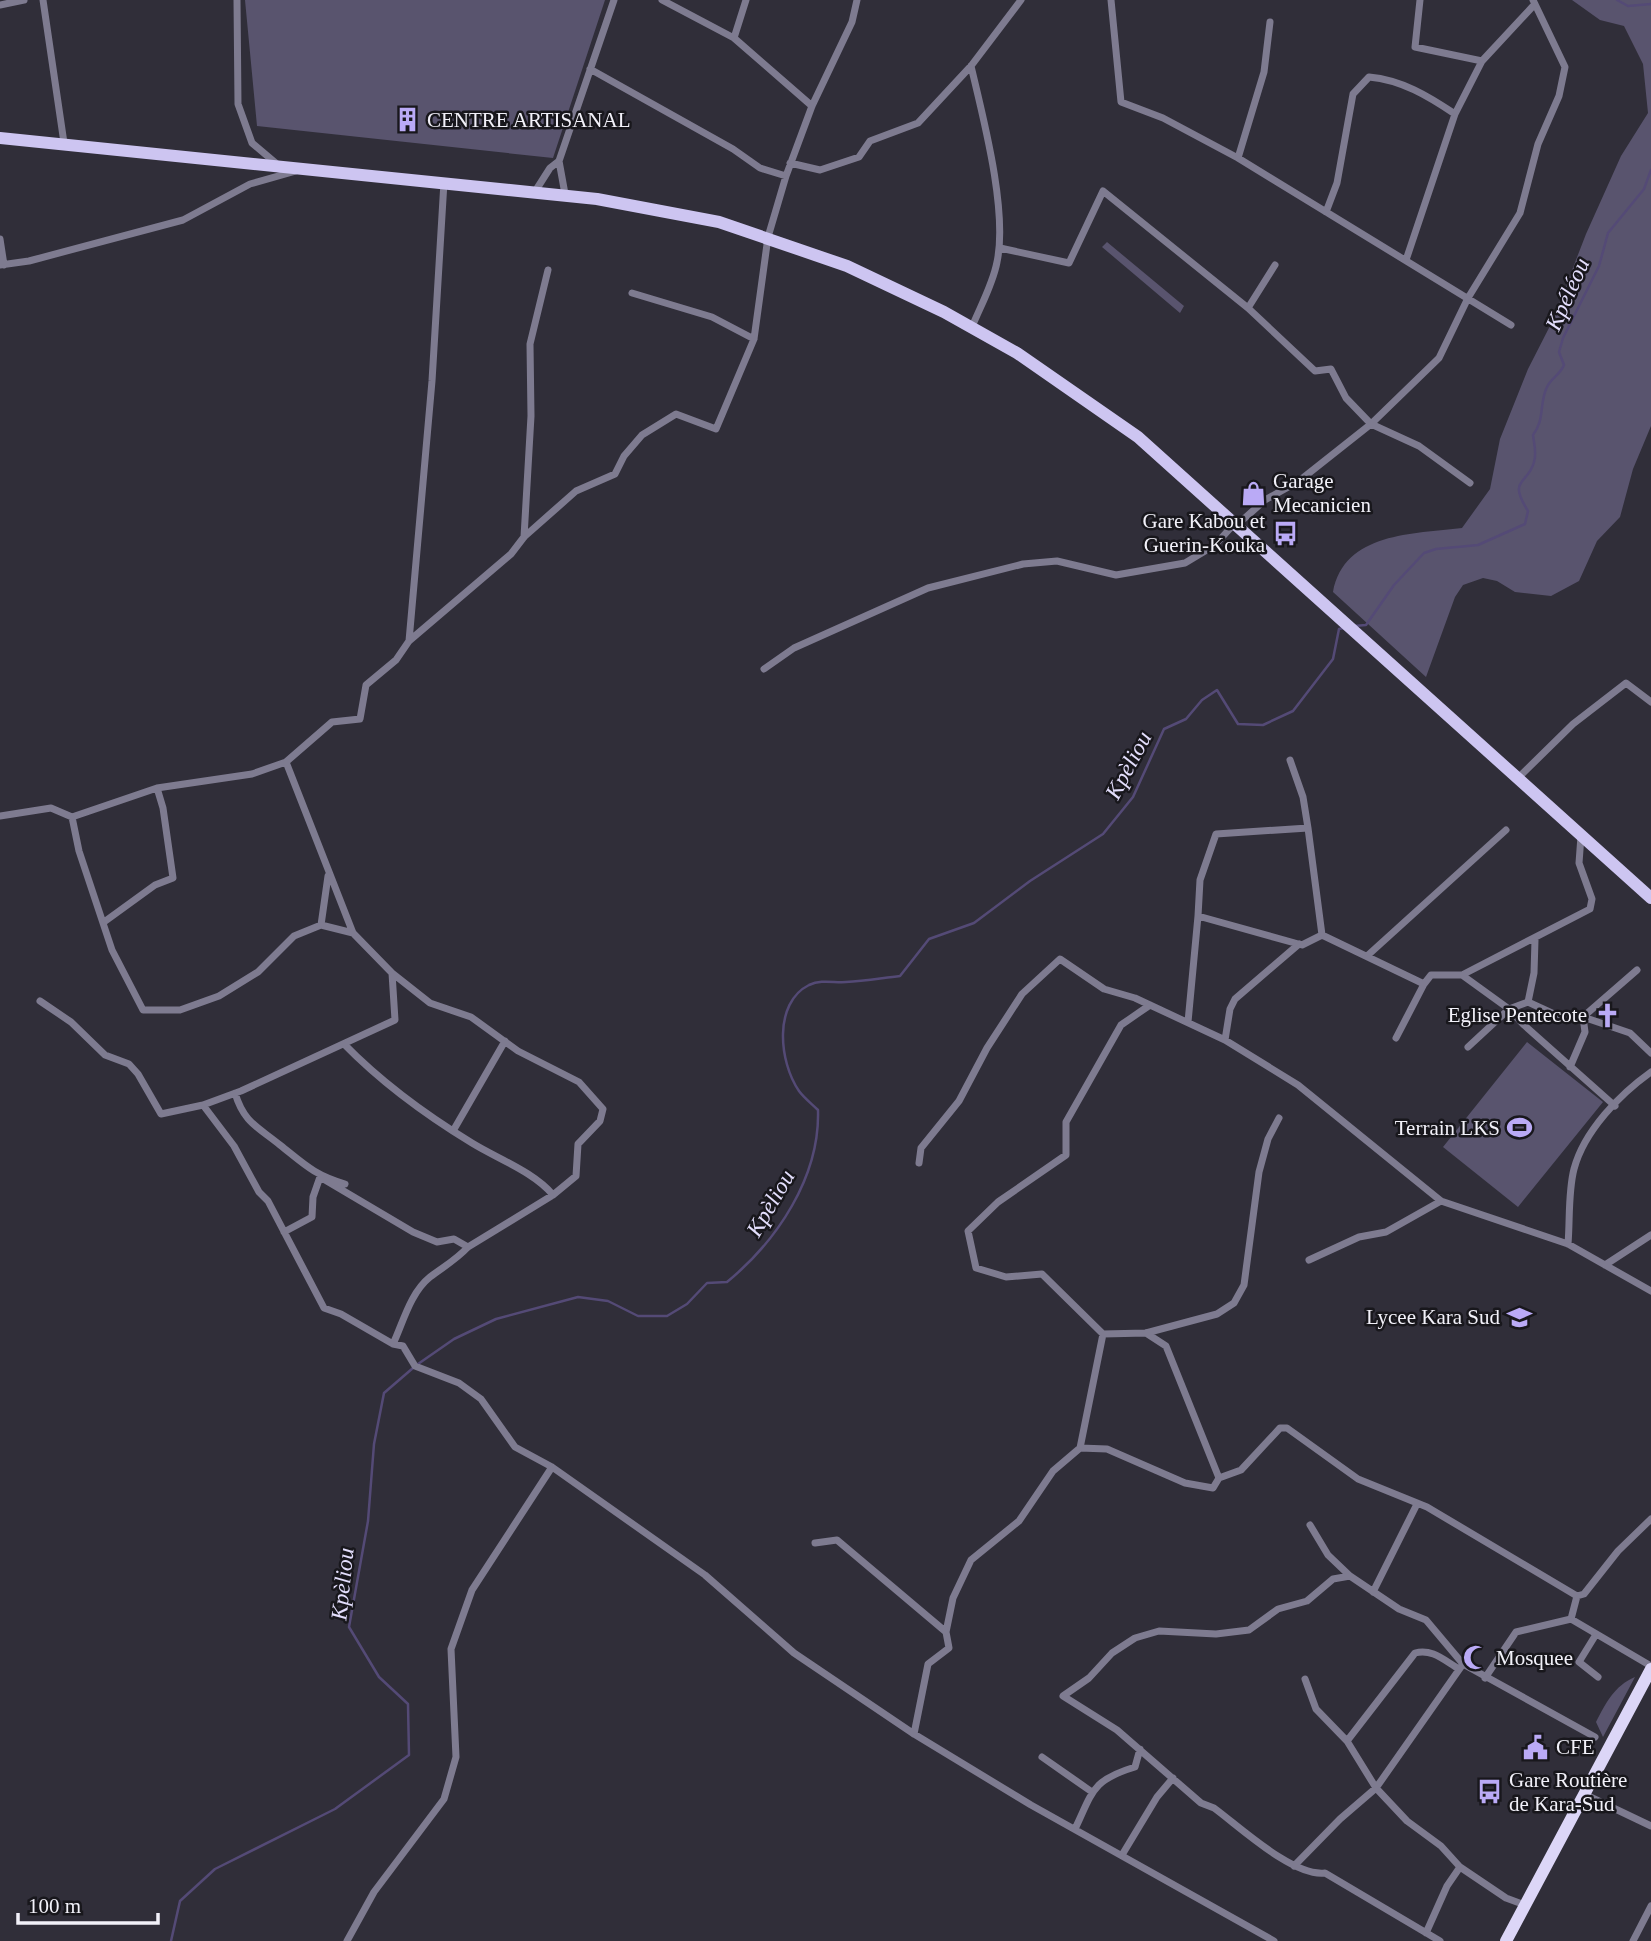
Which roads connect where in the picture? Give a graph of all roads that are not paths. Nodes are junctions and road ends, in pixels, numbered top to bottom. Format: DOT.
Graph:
graph roads {
  1 [pos="24,0"];
  2 [pos="43,0"];
  3 [pos="237,0"];
  4 [pos="614,0"];
  5 [pos="662,0"];
  6 [pos="746,0"];
  7 [pos="857,0"];
  8 [pos="1021,0"];
  9 [pos="1111,0"];
  10 [pos="1420,0"];
  11 [pos="1533,2"];
  12 [pos="0,5"];
  13 [pos="1270,22"];
  14 [pos="734,38"];
  15 [pos="1482,61"];
  16 [pos="971,66"];
  17 [pos="590,69"];
  18 [pos="811,106"];
  19 [pos="1455,114"];
  20 [pos="0,138"];
  21 [pos="64,144"];
  22 [pos="1238,158"];
  23 [pos="559,161"];
  24 [pos="790,163"];
  25 [pos="278,165"];
  26 [pos="307,168"];
  27 [pos="786,176"];
  28 [pos="444,181"];
  29 [pos="536,190"];
  30 [pos="565,194"];
  31 [pos="1326,212"];
  32 [pos="768,237"];
  33 [pos="0,239"];
  34 [pos="1000,247"];
  35 [pos="1405,260"];
  36 [pos="2,265"];
  37 [pos="1275,265"];
  38 [pos="548,270"];
  39 [pos="632,293"];
  40 [pos="1468,298"];
  41 [pos="1248,308"];
  42 [pos="1511,325"];
  43 [pos="972,327"];
  44 [pos="754,338"];
  45 [pos="1371,424"];
  46 [pos="1470,483"];
  47 [pos="1236,524"];
  48 [pos="524,537"];
  49 [pos="410,642"];
  50 [pos="764,669"];
  51 [pos="1651,702"];
  52 [pos="1290,760"];
  53 [pos="286,762"];
  54 [pos="1517,779"];
  55 [pos="157,788"];
  56 [pos="0,816"];
  57 [pos="72,817"];
  58 [pos="1308,828"];
  59 [pos="1506,831"];
  60 [pos="1581,835"];
  61 [pos="328,876"];
  62 [pos="1651,898"];
  63 [pos="1198,916"];
  64 [pos="104,922"];
  65 [pos="321,925"];
  66 [pos="353,933"];
  67 [pos="1322,935"];
  68 [pos="1535,940"];
  69 [pos="1299,944"];
  70 [pos="1367,956"];
  71 [pos="1637,970"];
  72 [pos="392,973"];
  73 [pos="1462,975"];
  74 [pos="1424,984"];
  75 [pos="40,1001"];
  76 [pos="1528,1002"];
  77 [pos="1150,1005"];
  78 [pos="1509,1009"];
  79 [pos="1584,1017"];
  80 [pos="1188,1022"];
  81 [pos="1396,1038"];
  82 [pos="1226,1040"];
  83 [pos="505,1041"];
  84 [pos="344,1044"];
  85 [pos="1468,1046"];
  86 [pos="1651,1053"];
  87 [pos="1570,1067"];
  88 [pos="1651,1072"];
  89 [pos="235,1093"];
  90 [pos="203,1105"];
  91 [pos="1615,1106"];
  92 [pos="1279,1118"];
  93 [pos="453,1131"];
  94 [pos="919,1163"];
  95 [pos="320,1177"];
  96 [pos="345,1184"];
  97 [pos="553,1195"];
  98 [pos="1441,1201"];
  99 [pos="284,1232"];
  100 [pos="1651,1235"];
  101 [pos="1568,1244"];
  102 [pos="468,1247"];
  103 [pos="1309,1260"];
  104 [pos="1605,1265"];
  105 [pos="1651,1291"];
  106 [pos="1146,1333"];
  107 [pos="1102,1334"];
  108 [pos="393,1344"];
  109 [pos="1080,1448"];
  110 [pos="552,1467"];
  111 [pos="1219,1478"];
  112 [pos="1417,1504"];
  113 [pos="1651,1519"];
  114 [pos="1310,1525"];
  115 [pos="816,1543"];
  116 [pos="1350,1576"];
  117 [pos="1373,1592"];
  118 [pos="1577,1595"];
  119 [pos="1571,1619"];
  120 [pos="946,1632"];
  121 [pos="1595,1636"];
  122 [pos="1461,1667"];
  123 [pos="1651,1668"];
  124 [pos="1598,1677"];
  125 [pos="1485,1678"];
  126 [pos="1305,1679"];
  127 [pos="914,1734"];
  128 [pos="1595,1737"];
  129 [pos="1347,1741"];
  130 [pos="1140,1749"];
  131 [pos="1042,1757"];
  132 [pos="1173,1778"];
  133 [pos="1376,1788"];
  134 [pos="1092,1793"];
  135 [pos="1584,1794"];
  136 [pos="1651,1826"];
  137 [pos="1075,1829"];
  138 [pos="1122,1855"];
  139 [pos="1294,1866"];
  140 [pos="1460,1867"];
  141 [pos="1525,1905"];
  142 [pos="1651,1906"];
  143 [pos="1426,1933"];
  144 [pos="346,1941"];
  145 [pos="1274,1941"];
  146 [pos="1440,1941"];
  147 [pos="1506,1941"];
  148 [pos="1633,1941"];
  1 -- 12 [label="street"];
  2 -- 21 [label="street"];
  3 -- 25 [label="street"];
  4 -- 17 [label="street"];
  5 -- 14 [label="street"];
  6 -- 14 [label="street"];
  7 -- 18 [label="street"];
  8 -- 16 [label="street"];
  9 -- 22 [label="street"];
  10 -- 15 [label="street"];
  11 -- 15 [label="street"];
  11 -- 40 [label="street"];
  13 -- 22 [label="street"];
  14 -- 18 [label="street"];
  15 -- 19 [label="street"];
  16 -- 24 [label="street"];
  16 -- 34 [label="street"];
  17 -- 23 [label="street"];
  17 -- 27 [label="street"];
  18 -- 24 [label="street"];
  19 -- 31 [label="street"];
  19 -- 35 [label="street"];
  20 -- 21 [label="main road"];
  21 -- 25 [label="main road"];
  22 -- 31 [label="street"];
  23 -- 29 [label="street"];
  23 -- 30 [label="street"];
  24 -- 27 [label="street"];
  25 -- 26 [label="main road"];
  26 -- 28 [label="main road"];
  26 -- 36 [label="street"];
  27 -- 32 [label="street"];
  28 -- 29 [label="main road"];
  28 -- 49 [label="street"];
  29 -- 30 [label="main road"];
  30 -- 32 [label="main road"];
  31 -- 35 [label="street"];
  32 -- 43 [label="main road"];
  32 -- 44 [label="street"];
  33 -- 36 [label="street"];
  34 -- 41 [label="street"];
  34 -- 43 [label="street"];
  35 -- 40 [label="street"];
  37 -- 41 [label="street"];
  38 -- 48 [label="street"];
  39 -- 44 [label="street"];
  40 -- 42 [label="street"];
  40 -- 45 [label="street"];
  41 -- 45 [label="street"];
  43 -- 47 [label="main road"];
  44 -- 48 [label="street"];
  45 -- 46 [label="street"];
  45 -- 47 [label="street"];
  47 -- 50 [label="street"];
  47 -- 54 [label="main road"];
  48 -- 49 [label="street"];
  49 -- 53 [label="street"];
  51 -- 54 [label="street"];
  52 -- 58 [label="street"];
  53 -- 55 [label="street"];
  53 -- 61 [label="street"];
  54 -- 60 [label="main road"];
  55 -- 57 [label="street"];
  55 -- 64 [label="street"];
  56 -- 57 [label="street"];
  57 -- 64 [label="street"];
  58 -- 63 [label="street"];
  58 -- 67 [label="street"];
  59 -- 70 [label="street"];
  60 -- 62 [label="main road"];
  60 -- 68 [label="street"];
  61 -- 65 [label="street"];
  61 -- 66 [label="street"];
  63 -- 69 [label="street"];
  63 -- 80 [label="street"];
  64 -- 65 [label="street"];
  65 -- 66 [label="street"];
  66 -- 72 [label="street"];
  67 -- 69 [label="street"];
  67 -- 70 [label="street"];
  68 -- 73 [label="street"];
  68 -- 76 [label="street"];
  69 -- 82 [label="street"];
  70 -- 74 [label="street"];
  71 -- 79 [label="street"];
  72 -- 83 [label="street"];
  72 -- 84 [label="street"];
  73 -- 74 [label="street"];
  73 -- 78 [label="street"];
  74 -- 81 [label="street"];
  75 -- 90 [label="street"];
  76 -- 78 [label="street"];
  76 -- 79 [label="street"];
  77 -- 80 [label="street"];
  77 -- 94 [label="street"];
  77 -- 107 [label="street"];
  78 -- 85 [label="street"];
  78 -- 87 [label="street"];
  79 -- 86 [label="street"];
  79 -- 87 [label="street"];
  80 -- 82 [label="street"];
  82 -- 98 [label="street"];
  83 -- 93 [label="street"];
  83 -- 97 [label="street"];
  84 -- 89 [label="street"];
  84 -- 93 [label="street"];
  87 -- 91 [label="street"];
  88 -- 91 [label="street"];
  89 -- 90 [label="street"];
  89 -- 95 [label="street"];
  90 -- 99 [label="street"];
  91 -- 101 [label="street"];
  92 -- 106 [label="street"];
  93 -- 97 [label="street"];
  95 -- 96 [label="street"];
  95 -- 99 [label="street"];
  95 -- 102 [label="street"];
  97 -- 102 [label="street"];
  98 -- 101 [label="street"];
  98 -- 103 [label="street"];
  99 -- 108 [label="street"];
  100 -- 104 [label="street"];
  101 -- 104 [label="street"];
  102 -- 108 [label="street"];
  104 -- 105 [label="street"];
  106 -- 107 [label="street"];
  106 -- 111 [label="street"];
  107 -- 109 [label="street"];
  108 -- 110 [label="street"];
  109 -- 111 [label="street"];
  109 -- 120 [label="street"];
  110 -- 127 [label="street"];
  110 -- 144 [label="street"];
  111 -- 112 [label="street"];
  112 -- 117 [label="street"];
  112 -- 118 [label="street"];
  113 -- 118 [label="street"];
  114 -- 116 [label="street"];
  115 -- 120 [label="street"];
  116 -- 117 [label="street"];
  116 -- 130 [label="street"];
  117 -- 122 [label="street"];
  118 -- 119 [label="street"];
  119 -- 121 [label="street"];
  119 -- 125 [label="street"];
  120 -- 127 [label="street"];
  121 -- 123 [label="street"];
  121 -- 124 [label="street"];
  122 -- 125 [label="street"];
  122 -- 129 [label="street"];
  122 -- 133 [label="street"];
  123 -- 135 [label="highway"];
  125 -- 128 [label="street"];
  126 -- 129 [label="street"];
  127 -- 137 [label="street"];
  129 -- 133 [label="street"];
  130 -- 132 [label="street"];
  130 -- 134 [label="street"];
  131 -- 134 [label="street"];
  132 -- 138 [label="street"];
  132 -- 139 [label="street"];
  133 -- 139 [label="street"];
  133 -- 140 [label="street"];
  134 -- 137 [label="street"];
  135 -- 136 [label="street"];
  135 -- 141 [label="highway"];
  137 -- 138 [label="street"];
  138 -- 145 [label="street"];
  139 -- 143 [label="street"];
  140 -- 141 [label="street"];
  140 -- 143 [label="street"];
  141 -- 147 [label="highway"];
  142 -- 148 [label="street"];
  143 -- 146 [label="street"];
}
